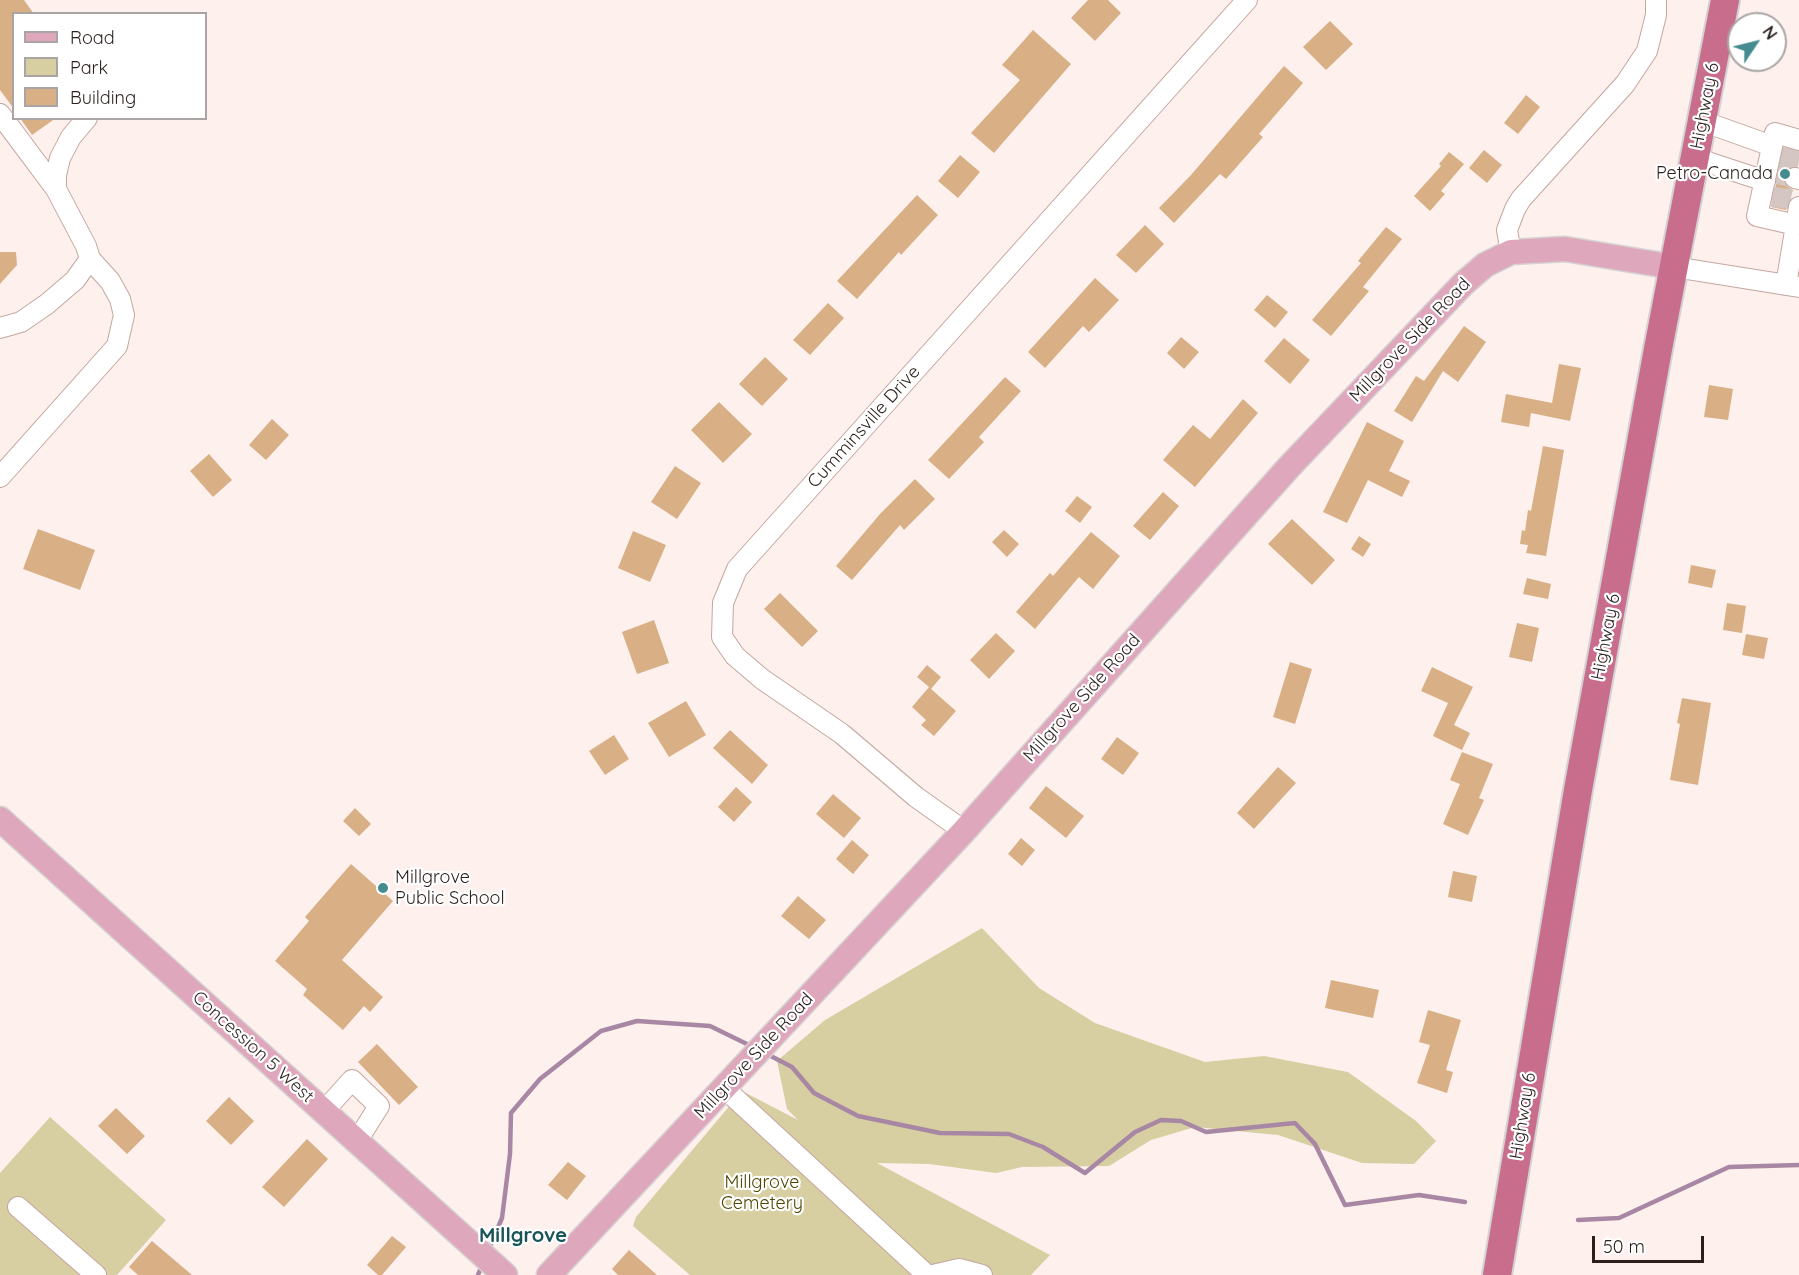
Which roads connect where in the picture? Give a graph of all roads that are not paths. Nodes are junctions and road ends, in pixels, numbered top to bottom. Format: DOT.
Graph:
graph roads {
  1 [pos="1247,0"];
  2 [pos="1656,0"];
  3 [pos="1725,0"];
  4 [pos="0,114"];
  5 [pos="85,120"];
  6 [pos="1702,122"];
  7 [pos="1799,140"];
  8 [pos="1695,158"];
  9 [pos="1782,183"];
  10 [pos="57,189"];
  11 [pos="1511,252"];
  12 [pos="90,259"];
  13 [pos="1674,267"];
  14 [pos="1792,286"];
  15 [pos="0,328"];
  16 [pos="0,477"];
  17 [pos="0,819"];
  18 [pos="964,831"];
  19 [pos="724,1088"];
  20 [pos="324,1111"];
  21 [pos="357,1141"];
  22 [pos="18,1207"];
  23 [pos="96,1275"];
  24 [pos="506,1275"];
  25 [pos="549,1275"];
  26 [pos="927,1275"];
  27 [pos="933,1275"];
  28 [pos="982,1275"];
  29 [pos="1497,1275"];
  1 -- 18 [label="street, Cumminsville Drive"];
  2 -- 11 [label="street"];
  3 -- 6 [label="highway, Highway 6"];
  4 -- 10 [label="street"];
  5 -- 10 [label="street"];
  6 -- 8 [label="highway, Highway 6"];
  6 -- 9 [label="street"];
  7 -- 9 [label="street"];
  8 -- 9 [label="street"];
  8 -- 13 [label="highway, Highway 6"];
  9 -- 14 [label="street"];
  10 -- 12 [label="street"];
  11 -- 13 [label="main road, Millgrove Side Road"];
  11 -- 18 [label="main road, Millgrove Side Road"];
  12 -- 15 [label="street"];
  12 -- 16 [label="street"];
  13 -- 14 [label="street"];
  13 -- 29 [label="highway, Highway 6"];
  17 -- 20 [label="main road, Concession 5 West"];
  18 -- 19 [label="main road, Millgrove Side Road"];
  19 -- 25 [label="main road, Millgrove Side Road"];
  19 -- 26 [label="street"];
  20 -- 21 [label="main road, Concession 5 West"];
  20 -- 21 [label="street"];
  21 -- 24 [label="main road, Concession 5 West"];
  22 -- 23 [label="street"];
  27 -- 28 [label="street"];
}
